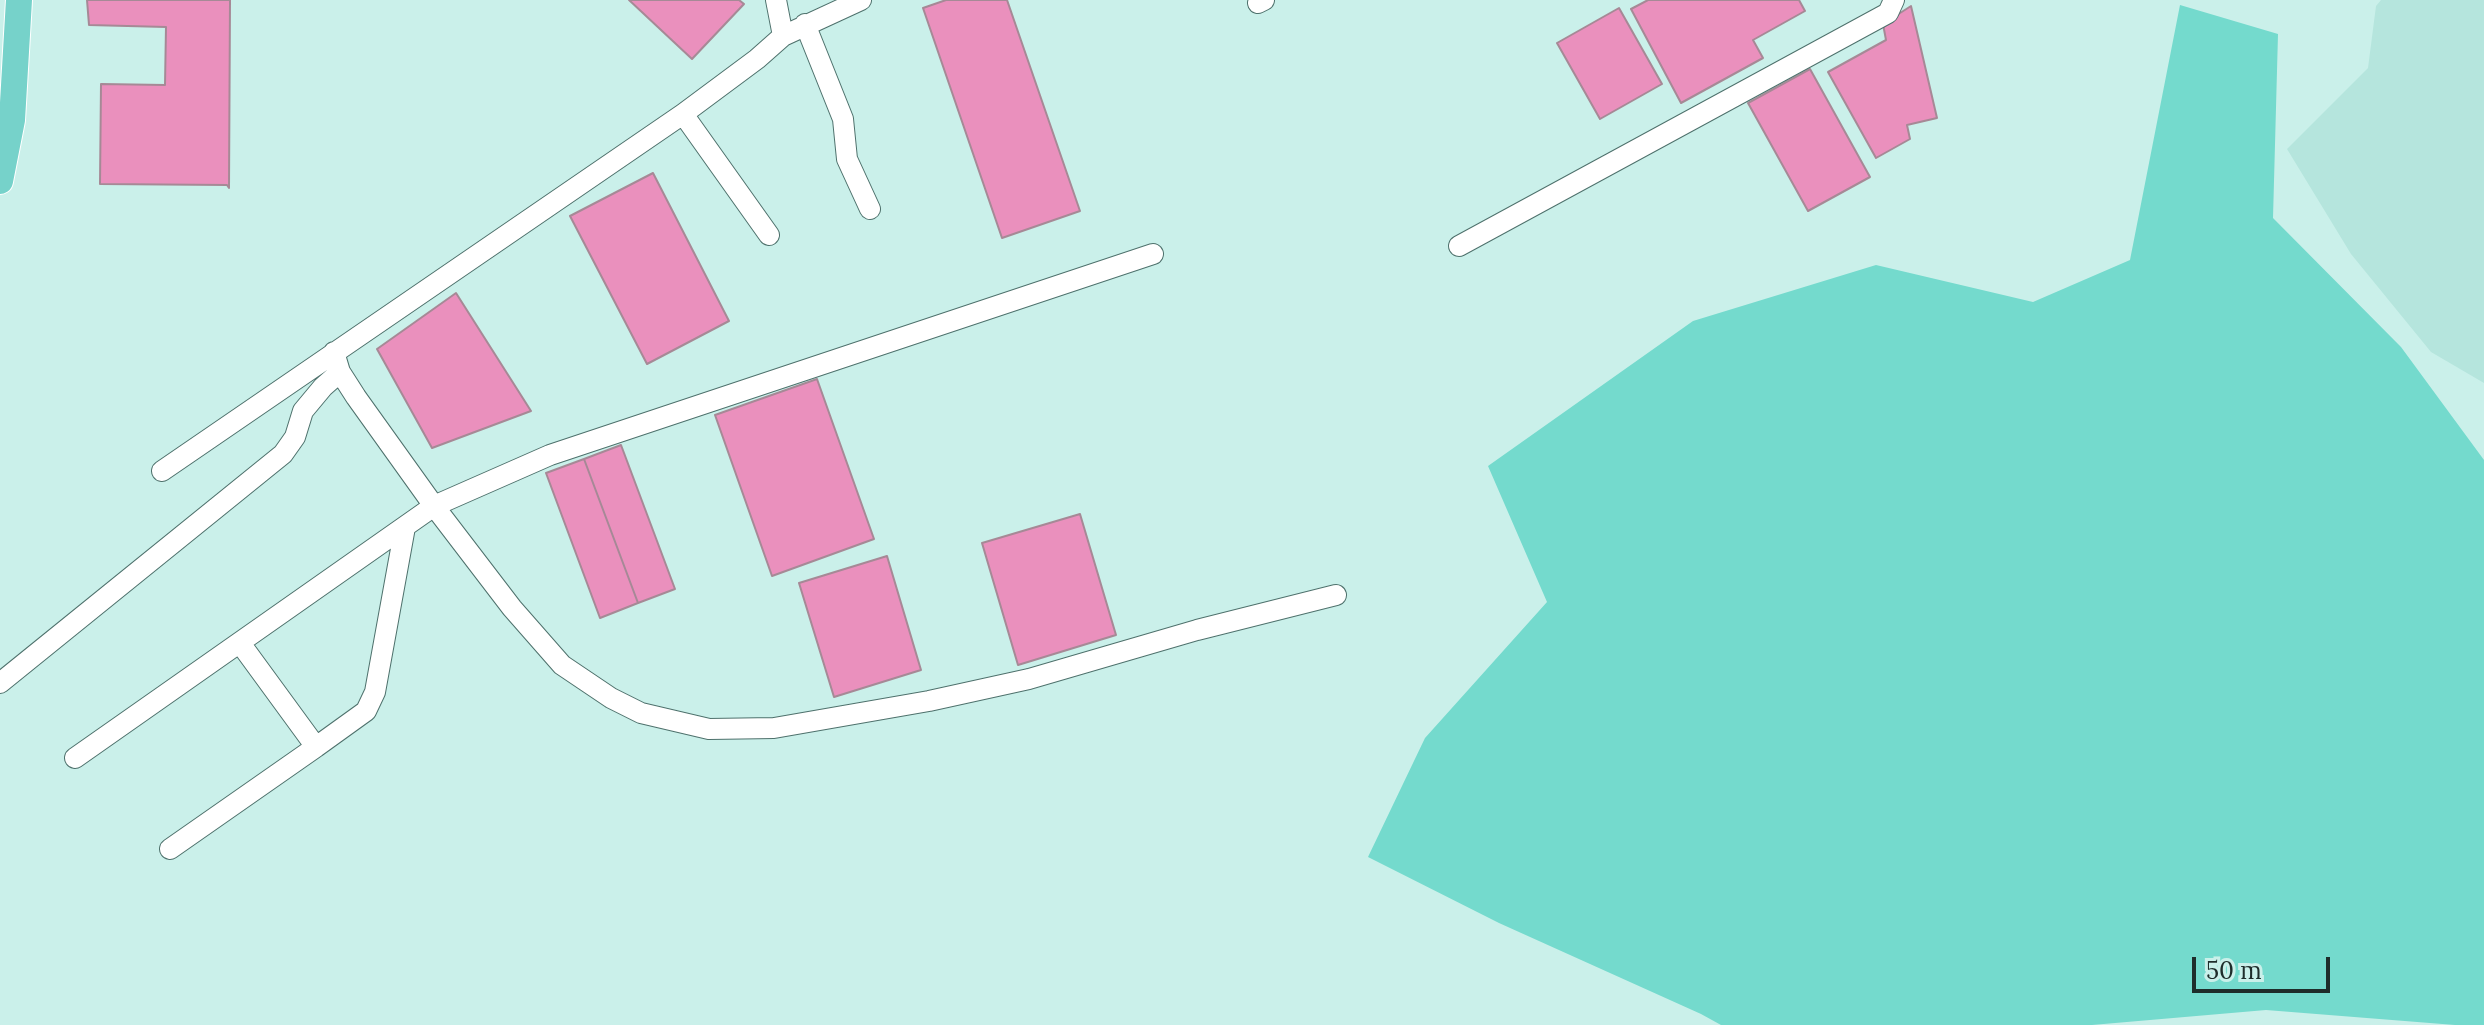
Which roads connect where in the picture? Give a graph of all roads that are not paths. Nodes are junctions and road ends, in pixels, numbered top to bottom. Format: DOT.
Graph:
graph roads {
  1 [pos="19,0"];
  2 [pos="776,0"];
  3 [pos="861,0"];
  4 [pos="1894,0"];
  5 [pos="805,24"];
  6 [pos="783,36"];
  7 [pos="683,114"];
  8 [pos="0,181"];
  9 [pos="870,209"];
  10 [pos="769,235"];
  11 [pos="1459,246"];
  12 [pos="1153,254"];
  13 [pos="337,362"];
  14 [pos="162,471"];
  15 [pos="434,506"];
  16 [pos="405,527"];
  17 [pos="1336,595"];
  18 [pos="240,643"];
  19 [pos="0,683"];
  20 [pos="316,747"];
  21 [pos="75,758"];
  22 [pos="170,849"];
  1 -- 8 [label="main road"];
  2 -- 6 [label="street"];
  3 -- 5 [label="street"];
  4 -- 11 [label="street"];
  5 -- 6 [label="street"];
  5 -- 9 [label="street"];
  6 -- 7 [label="street"];
  7 -- 10 [label="street"];
  7 -- 13 [label="street"];
  12 -- 15 [label="street"];
  13 -- 14 [label="street"];
  13 -- 15 [label="street"];
  13 -- 19 [label="street"];
  15 -- 16 [label="street"];
  15 -- 17 [label="street"];
  16 -- 18 [label="street"];
  16 -- 20 [label="street"];
  18 -- 20 [label="street"];
  18 -- 21 [label="street"];
  20 -- 22 [label="street"];
}
